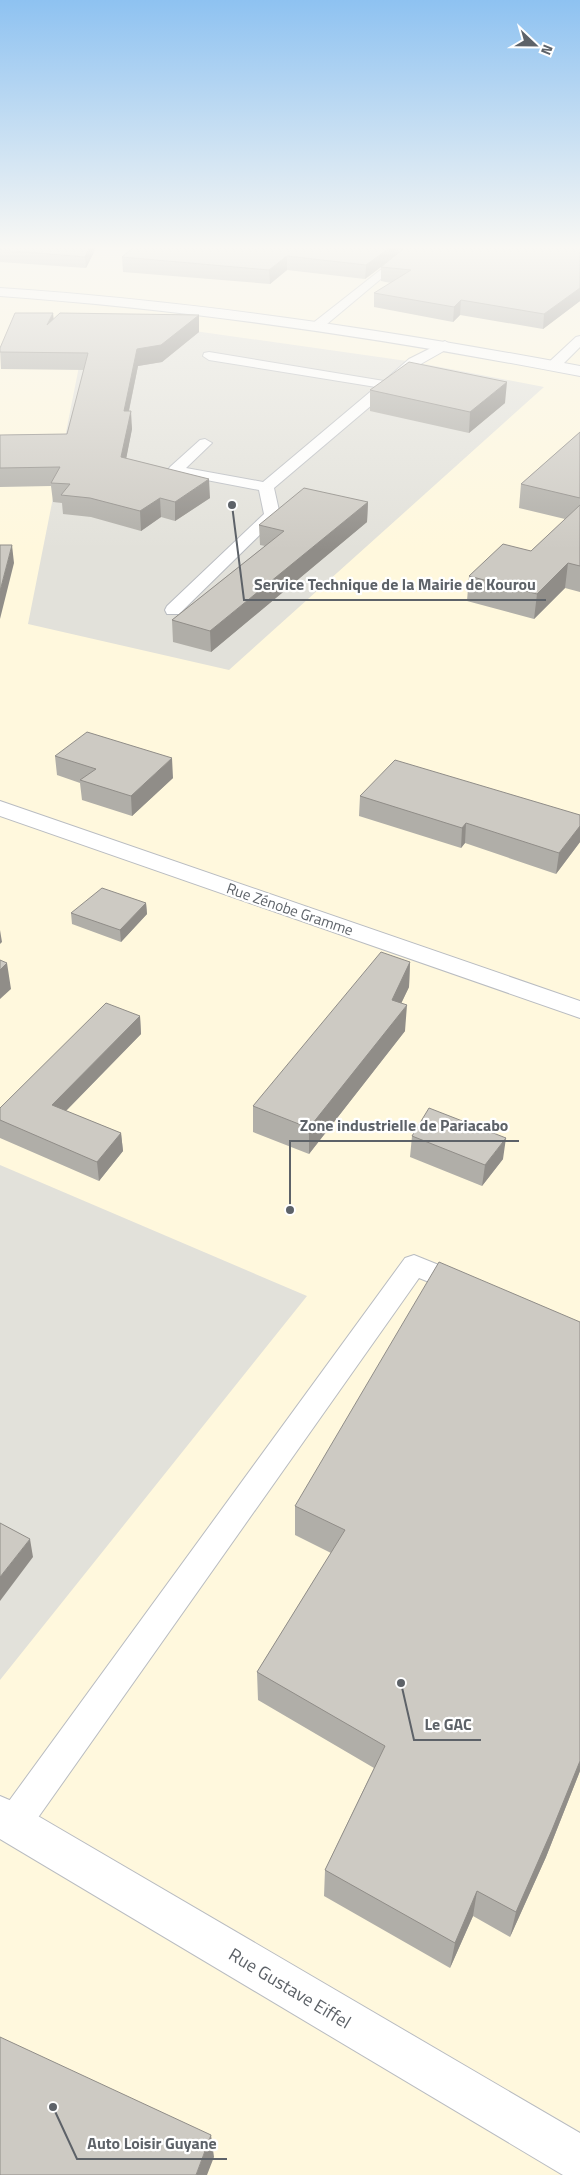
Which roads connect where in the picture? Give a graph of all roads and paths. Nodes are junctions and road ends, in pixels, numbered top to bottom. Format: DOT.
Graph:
graph roads {
  1 [pos="440,348"];
  2 [pos="458,348"];
  3 [pos="572,348"];
  4 [pos="209,356"];
  5 [pos="553,366"];
  6 [pos="580,371"];
  7 [pos="387,385"];
  8 [pos="205,442"];
  9 [pos="266,487"];
  10 [pos="173,610"];
  11 [pos="0,808"];
  12 [pos="580,1010"];
  13 [pos="488,1295"];
  14 [pos="6,1820"];
  15 [pos="580,2159"];
  1 -- 7 [label="lane"];
  2 -- 5 [label="main road"];
  3 -- 5 [label="lane"];
  4 -- 7 [label="lane"];
  5 -- 6 [label="main road"];
  7 -- 9 [label="lane"];
  8 -- 9 [label="lane"];
  9 -- 10 [label="lane"];
  11 -- 12 [label="main road, Rue Zénobe Gramme"];
  13 -- 14 [label="lane"];
  14 -- 15 [label="main road, Rue Gustave Eiffel"];
}
